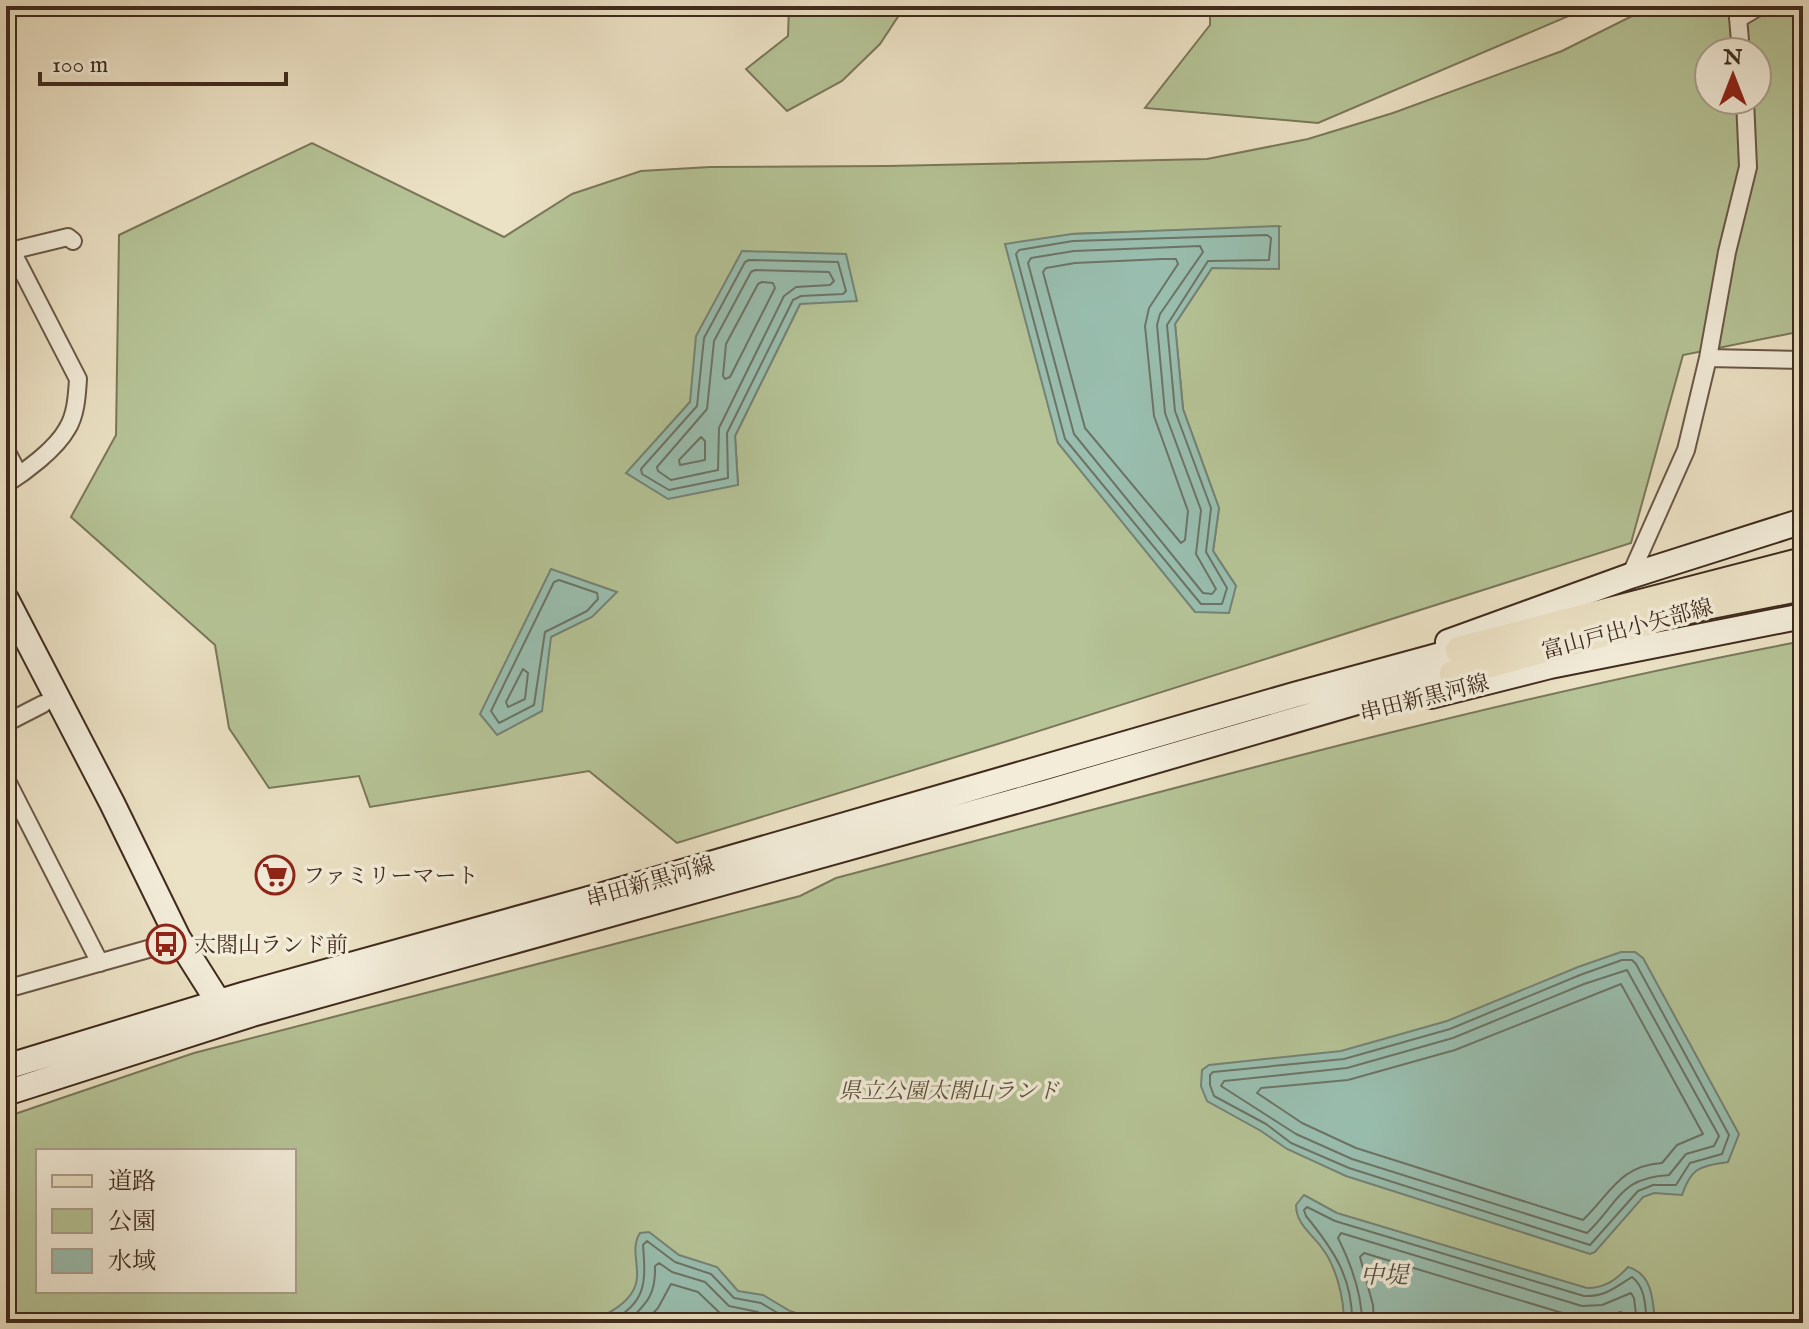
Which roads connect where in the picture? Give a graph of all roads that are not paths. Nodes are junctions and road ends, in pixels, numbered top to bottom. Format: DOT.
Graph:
graph roads {
  1 [pos="1760,6"];
  2 [pos="1738,12"];
  3 [pos="1740,36"];
  4 [pos="1746,116"];
  5 [pos="73,241"];
  6 [pos="9,252"];
  7 [pos="1708,358"];
  8 [pos="1803,360"];
  9 [pos="6,450"];
  10 [pos="13,480"];
  11 [pos="1803,521"];
  12 [pos="1803,561"];
  13 [pos="1630,576"];
  14 [pos="1803,587"];
  15 [pos="6,599"];
  16 [pos="1803,616"];
  17 [pos="6,629"];
  18 [pos="1456,662"];
  19 [pos="1294,695"];
  20 [pos="43,704"];
  21 [pos="6,723"];
  22 [pos="77,753"];
  23 [pos="8,786"];
  24 [pos="1048,792"];
  25 [pos="166,944"];
  26 [pos="100,963"];
  27 [pos="6,989"];
  28 [pos="217,1014"];
  29 [pos="6,1067"];
  30 [pos="6,1093"];
  1 -- 2 [label="street"];
  2 -- 3 [label="street"];
  4 -- 7 [label="street"];
  5 -- 6 [label="street"];
  6 -- 10 [label="street"];
  7 -- 8 [label="street"];
  7 -- 13 [label="street"];
  9 -- 10 [label="street"];
  11 -- 13 [label="main road, 串田新黒河線"];
  12 -- 18 [label="main road, 富山戸出小矢部線"];
  13 -- 19 [label="main road, 串田新黒河線"];
  14 -- 18 [label="main road, 富山戸出小矢部線"];
  15 -- 22 [label="main road"];
  16 -- 24 [label="main road, 串田新黒河線"];
  17 -- 20 [label="main road"];
  18 -- 19 [label="main road, 串田新黒河線"];
  18 -- 24 [label="main road, 串田新黒河線"];
  19 -- 28 [label="main road, 串田新黒河線"];
  20 -- 21 [label="street"];
  20 -- 22 [label="main road"];
  22 -- 25 [label="main road"];
  22 -- 28 [label="main road"];
  23 -- 26 [label="street"];
  24 -- 28 [label="main road, 串田新黒河線"];
  25 -- 26 [label="street"];
  25 -- 28 [label="main road"];
  26 -- 27 [label="street"];
  28 -- 29 [label="main road, 串田新黒河線"];
  28 -- 30 [label="main road, 串田新黒河線"];
}
